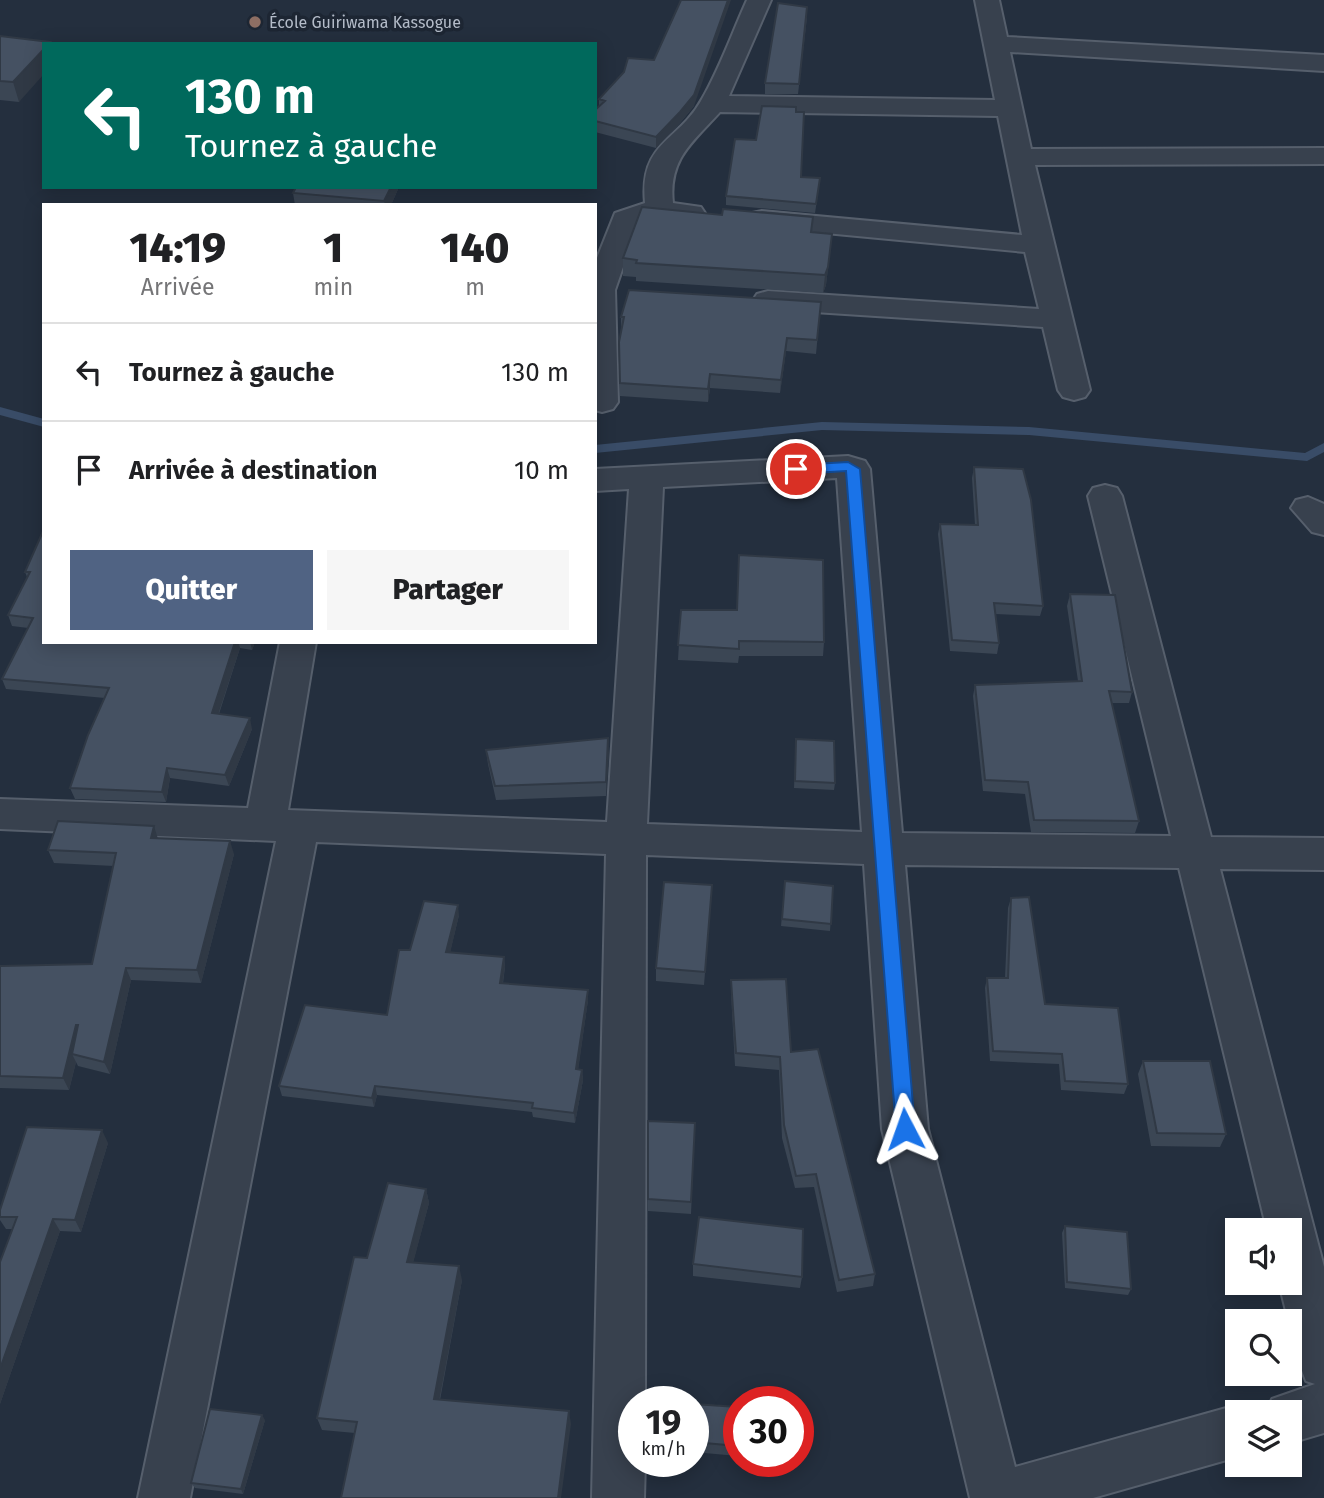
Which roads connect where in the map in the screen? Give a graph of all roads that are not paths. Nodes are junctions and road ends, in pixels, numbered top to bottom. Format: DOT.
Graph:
graph roads {
  1 [pos="759,0"];
  2 [pos="987,0"];
  3 [pos="996,44"];
  4 [pos="1324,63"];
  5 [pos="713,104"];
  6 [pos="1010,108"];
  7 [pos="1324,156"];
  8 [pos="1020,157"];
  9 [pos="660,210"];
  10 [pos="1038,245"];
  11 [pos="738,298"];
  12 [pos="1056,318"];
  13 [pos="1074,390"];
  14 [pos="603,402"];
  15 [pos="647,476"];
  16 [pos="597,480"];
  17 [pos="1105,496"];
  18 [pos="298,644"];
  19 [pos="0,814"];
  20 [pos="282,826"];
  21 [pos="626,840"];
  22 [pos="883,849"];
  23 [pos="1194,853"];
  24 [pos="1324,854"];
  25 [pos="1324,1363"];
  26 [pos="1324,1407"];
  27 [pos="1302,1413"];
  28 [pos="1225,1434"];
  29 [pos="163,1498"];
  30 [pos="618,1498"];
  31 [pos="998,1498"];
  1 -- 5 [label="street"];
  2 -- 3 [label="street"];
  3 -- 4 [label="street"];
  3 -- 6 [label="street"];
  5 -- 6 [label="street"];
  5 -- 9 [label="street"];
  6 -- 8 [label="street"];
  7 -- 8 [label="street"];
  8 -- 10 [label="street"];
  9 -- 10 [label="street"];
  9 -- 14 [label="street"];
  10 -- 12 [label="street"];
  11 -- 12 [label="street"];
  12 -- 13 [label="street"];
  15 -- 16 [label="street"];
  15 -- 21 [label="street"];
  15 -- 22 [label="street"];
  17 -- 23 [label="street"];
  18 -- 20 [label="street"];
  19 -- 20 [label="street"];
  20 -- 21 [label="street"];
  20 -- 29 [label="street"];
  21 -- 22 [label="street"];
  21 -- 30 [label="street"];
  22 -- 23 [label="street"];
  22 -- 31 [label="street"];
  23 -- 24 [label="street"];
  23 -- 25 [label="street"];
  26 -- 27 [label="street"];
  28 -- 31 [label="street"];
}
